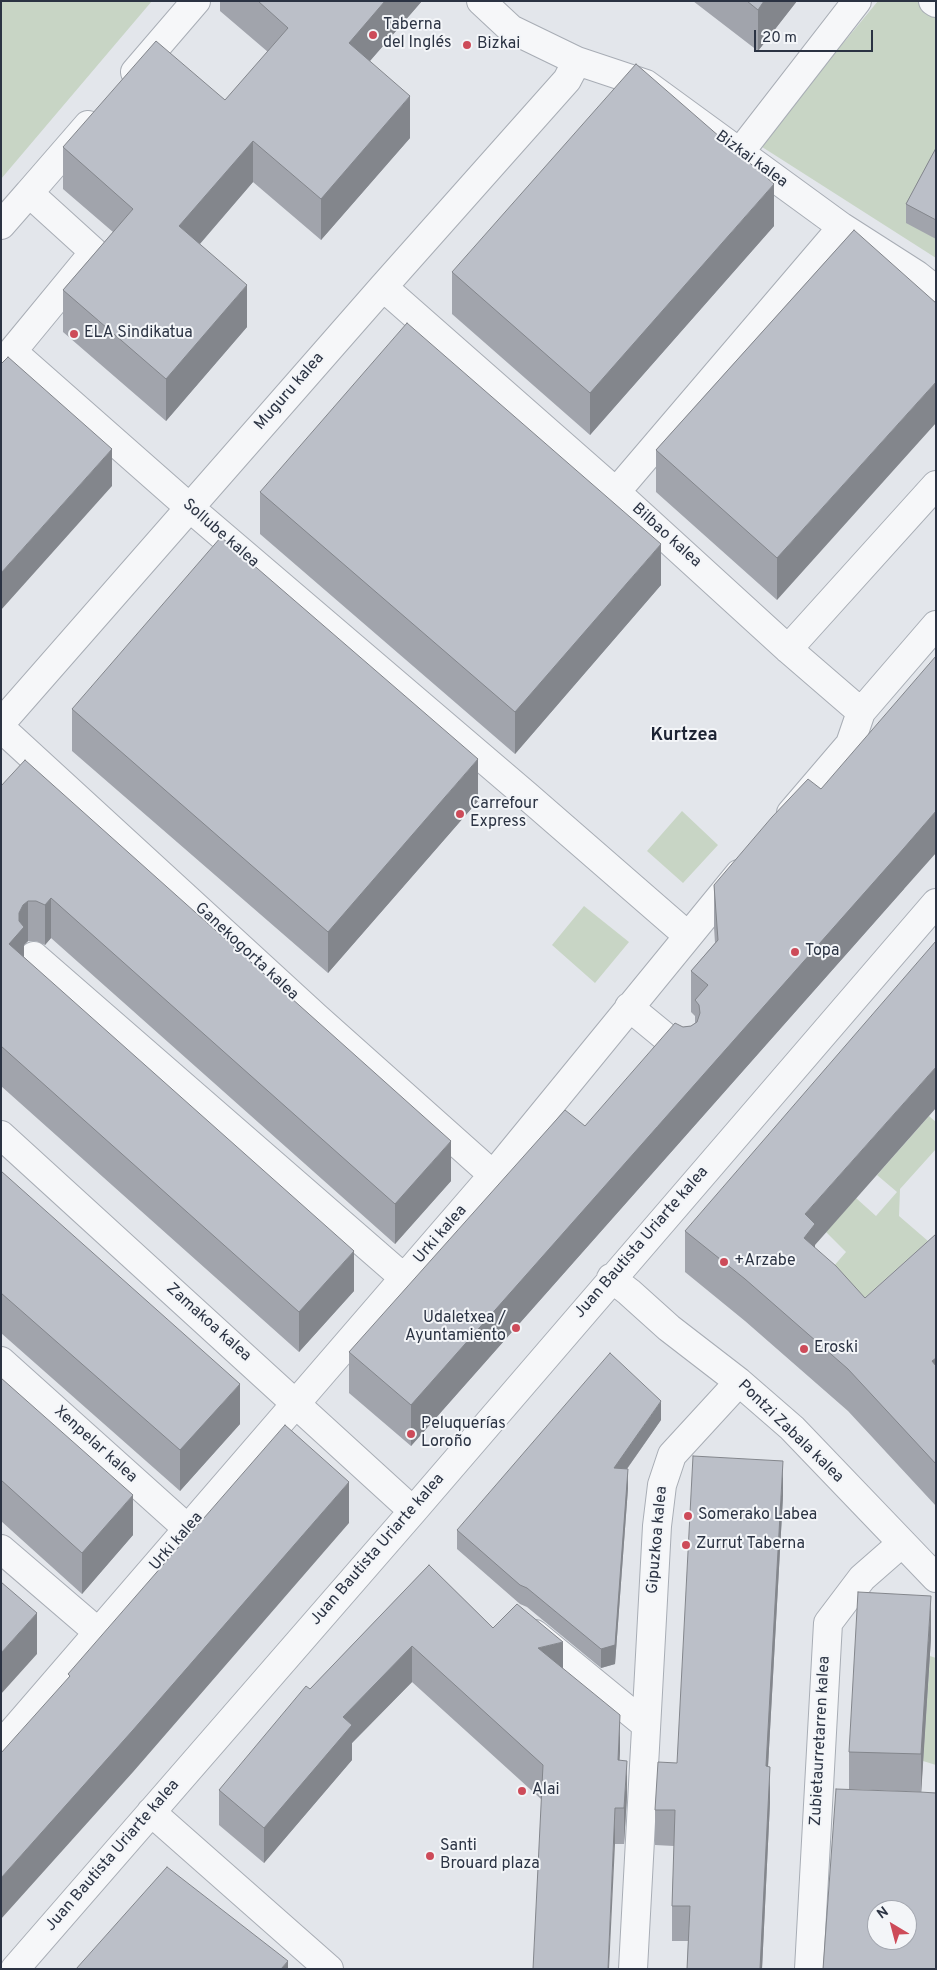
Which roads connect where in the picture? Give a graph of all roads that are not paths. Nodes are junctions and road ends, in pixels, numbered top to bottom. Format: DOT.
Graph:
graph roads {
  1 [pos="196,1"];
  2 [pos="481,1"];
  3 [pos="857,1"];
  4 [pos="932,1"];
  5 [pos="936,3"];
  6 [pos="578,61"];
  7 [pos="740,152"];
  8 [pos="29,192"];
  9 [pos="1,225"];
  10 [pos="842,227"];
  11 [pos="383,287"];
  12 [pos="936,290"];
  13 [pos="7,359"];
  14 [pos="936,485"];
  15 [pos="616,492"];
  16 [pos="190,508"];
  17 [pos="936,625"];
  18 [pos="788,649"];
  19 [pos="862,712"];
  20 [pos="1,724"];
  21 [pos="1,728"];
  22 [pos="775,832"];
  23 [pos="756,854"];
  24 [pos="936,903"];
  25 [pos="687,935"];
  26 [pos="34,956"];
  27 [pos="629,1007"];
  28 [pos="685,1053"];
  29 [pos="1,1135"];
  30 [pos="493,1175"];
  31 [pos="404,1278"];
  32 [pos="611,1278"];
  33 [pos="1,1362"];
  34 [pos="739,1382"];
  35 [pos="297,1403"];
  36 [pos="413,1511"];
  37 [pos="188,1529"];
  38 [pos="902,1543"];
  39 [pos="1,1549"];
  40 [pos="936,1578"];
  41 [pos="517,1619"];
  42 [pos="99,1633"];
  43 [pos="646,1725"];
  44 [pos="1,1744"];
  45 [pos="818,1808"];
  46 [pos="847,1809"];
  47 [pos="151,1812"];
  48 [pos="15,1969"];
  49 [pos="329,1969"];
  50 [pos="633,1969"];
  51 [pos="809,1969"];
  1 -- 8 [label="street"];
  2 -- 6 [label="street, Bizkai kalea"];
  3 -- 7 [label="street"];
  4 -- 5 [label="street"];
  6 -- 7 [label="street, Bizkai kalea"];
  6 -- 11 [label="street, Muguru kalea"];
  7 -- 10 [label="street, Bizkai kalea"];
  8 -- 9 [label="street"];
  8 -- 13 [label="street"];
  10 -- 12 [label="street, Bizkai kalea"];
  10 -- 15 [label="street"];
  11 -- 15 [label="street, Bilbao kalea"];
  11 -- 16 [label="street, Muguru kalea"];
  13 -- 16 [label="street, Sollube kalea"];
  14 -- 18 [label="street"];
  15 -- 18 [label="street, Bilbao kalea"];
  16 -- 20 [label="street, Muguru kalea"];
  16 -- 25 [label="street, Sollube kalea"];
  17 -- 19 [label="street"];
  18 -- 19 [label="street, Bilbao kalea"];
  19 -- 22 [label="street"];
  21 -- 30 [label="street, Ganekogorta kalea"];
  23 -- 25 [label="street, Urki kalea"];
  24 -- 32 [label="street, Juan Bautista Uriarte kalea"];
  25 -- 27 [label="street, Urki kalea"];
  26 -- 31 [label="street"];
  27 -- 28 [label="street"];
  27 -- 30 [label="street, Urki kalea"];
  29 -- 35 [label="street, Zamakoa kalea"];
  30 -- 31 [label="street, Urki kalea"];
  31 -- 35 [label="street, Urki kalea"];
  32 -- 34 [label="street, Pontzi Zabala kalea"];
  32 -- 36 [label="street, Juan Bautista Uriarte kalea"];
  33 -- 37 [label="street, Xenpelar kalea"];
  34 -- 38 [label="street, Pontzi Zabala kalea"];
  34 -- 43 [label="street, Gipuzkoa kalea"];
  35 -- 36 [label="street, Zamakoa kalea"];
  35 -- 37 [label="street, Urki kalea"];
  36 -- 47 [label="street, Juan Bautista Uriarte kalea"];
  37 -- 42 [label="street, Urki kalea"];
  38 -- 40 [label="street, Pontzi Zabala kalea"];
  38 -- 45 [label="street, Zubietaurretarren kalea"];
  39 -- 42 [label="street"];
  41 -- 43 [label="street"];
  42 -- 44 [label="street, Urki kalea"];
  43 -- 50 [label="street, Gipuzkoa kalea"];
  45 -- 46 [label="street"];
  45 -- 51 [label="street, Zubietaurretarren kalea"];
  47 -- 48 [label="street, Juan Bautista Uriarte kalea"];
  47 -- 49 [label="street"];
}
